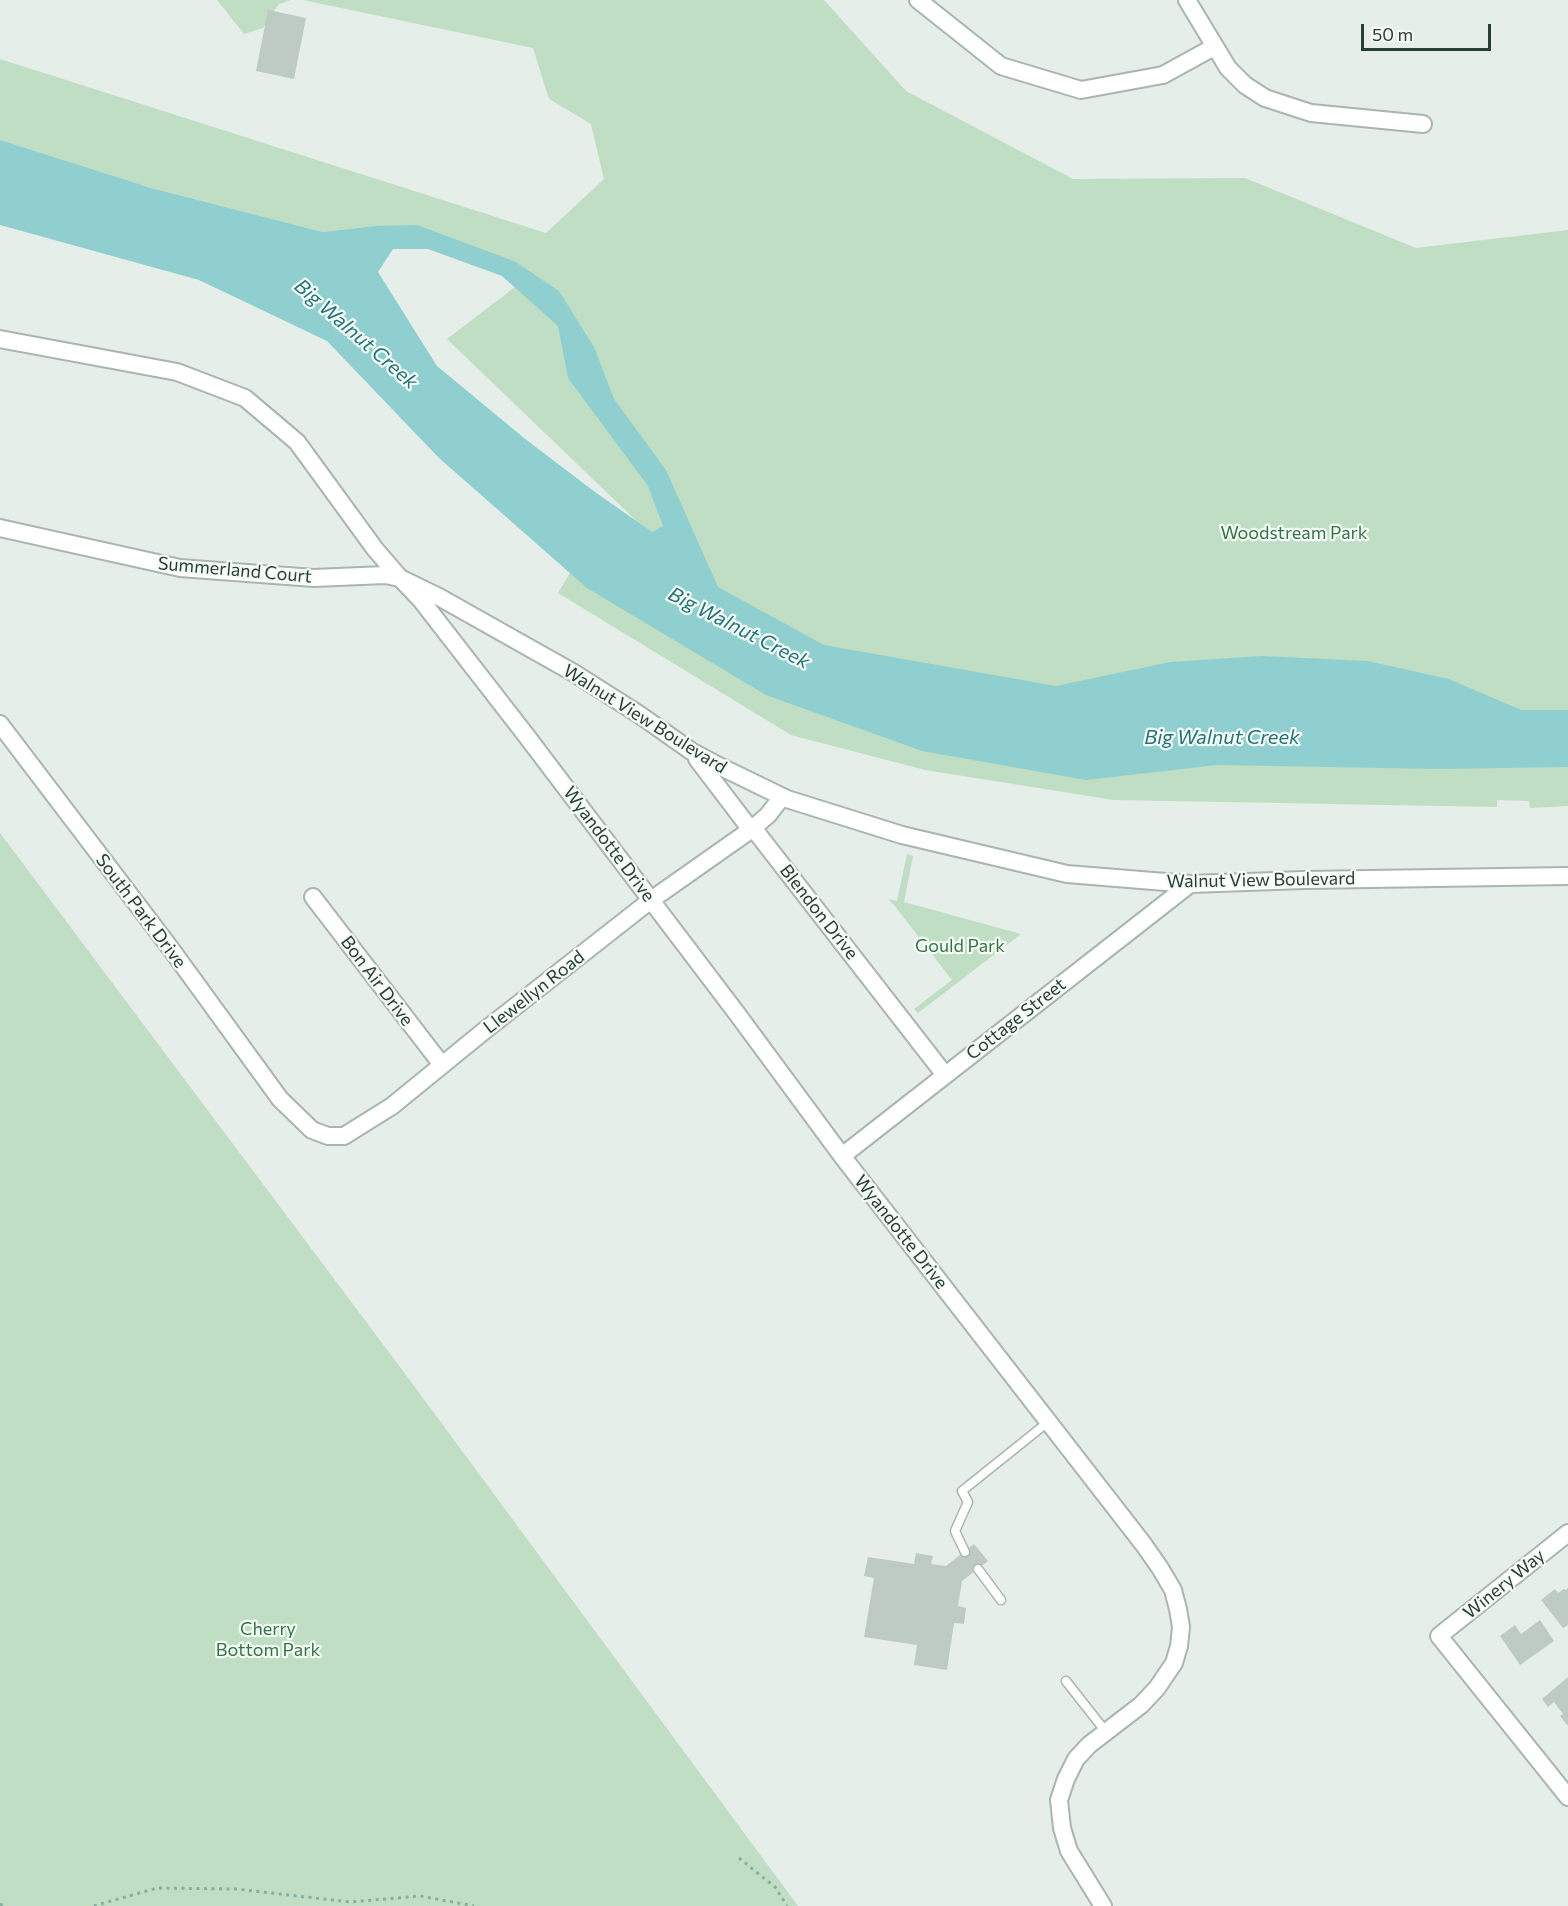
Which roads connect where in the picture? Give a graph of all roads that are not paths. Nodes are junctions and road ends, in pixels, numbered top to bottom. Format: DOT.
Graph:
graph roads {
  1 [pos="918,0"];
  2 [pos="1187,0"];
  3 [pos="1214,47"];
  4 [pos="1423,124"];
  5 [pos="0,339"];
  6 [pos="0,528"];
  7 [pos="400,578"];
  8 [pos="0,724"];
  9 [pos="691,751"];
  10 [pos="782,797"];
  11 [pos="752,829"];
  12 [pos="1568,876"];
  13 [pos="1190,884"];
  14 [pos="313,897"];
  15 [pos="651,900"];
  16 [pos="442,1065"];
  17 [pos="945,1074"];
  18 [pos="280,1099"];
  19 [pos="842,1156"];
  20 [pos="1047,1422"];
  21 [pos="1568,1533"];
  22 [pos="964,1552"];
  23 [pos="978,1569"];
  24 [pos="1001,1600"];
  25 [pos="1066,1680"];
  26 [pos="1106,1732"];
  27 [pos="1568,1797"];
  28 [pos="1103,1906"];
  1 -- 3 [label="street"];
  2 -- 3 [label="street"];
  3 -- 4 [label="street"];
  5 -- 7 [label="street, Walnut View Boulevard"];
  6 -- 7 [label="street, Summerland Court"];
  7 -- 9 [label="street, Walnut View Boulevard"];
  7 -- 15 [label="street, Wyandotte Drive"];
  8 -- 18 [label="street, South Park Drive"];
  9 -- 10 [label="street, Walnut View Boulevard"];
  9 -- 11 [label="street, Blendon Drive"];
  10 -- 11 [label="street, Llewellyn Road"];
  10 -- 13 [label="street, Walnut View Boulevard"];
  11 -- 15 [label="street, Llewellyn Road"];
  11 -- 17 [label="street, Blendon Drive"];
  12 -- 13 [label="street, Walnut View Boulevard"];
  13 -- 17 [label="street, Cottage Street"];
  14 -- 16 [label="street, Bon Air Drive"];
  15 -- 16 [label="street, Llewellyn Road"];
  15 -- 19 [label="street, Wyandotte Drive"];
  16 -- 18 [label="street, Llewellyn Road"];
  17 -- 19 [label="street, Cottage Street"];
  19 -- 20 [label="street, Wyandotte Drive"];
  20 -- 22 [label="lane"];
  20 -- 26 [label="street, Wyandotte Drive"];
  21 -- 27 [label="street, Winery Way"];
  23 -- 24 [label="lane"];
  25 -- 26 [label="lane"];
  26 -- 28 [label="street, Wyandotte Drive"];
}
